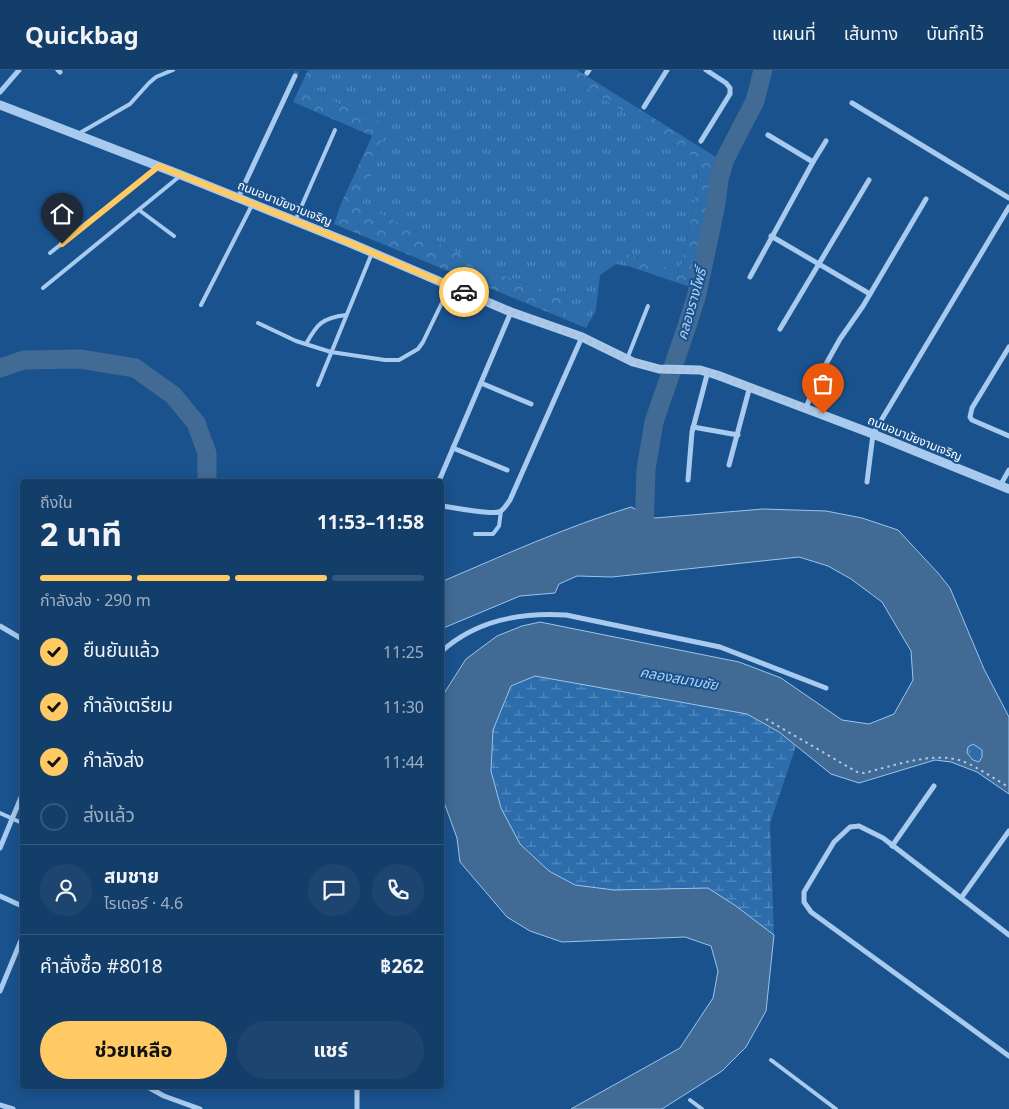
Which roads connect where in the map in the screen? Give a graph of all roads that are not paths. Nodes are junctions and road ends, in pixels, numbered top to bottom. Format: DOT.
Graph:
graph roads {
  1 [pos="19,70"];
  2 [pos="173,70"];
  3 [pos="666,70"];
  4 [pos="706,70"];
  5 [pos="295,76"];
  6 [pos="0,92"];
  7 [pos="852,102"];
  8 [pos="0,105"];
  9 [pos="644,107"];
  10 [pos="335,130"];
  11 [pos="78,134"];
  12 [pos="768,135"];
  13 [pos="701,141"];
  14 [pos="826,141"];
  15 [pos="813,162"];
  16 [pos="159,166"];
  17 [pos="181,175"];
  18 [pos="869,180"];
  19 [pos="238,198"];
  20 [pos="1009,198"];
  21 [pos="926,199"];
  22 [pos="252,204"];
  23 [pos="1009,207"];
  24 [pos="139,210"];
  25 [pos="295,221"];
  26 [pos="174,236"];
  27 [pos="772,236"];
  28 [pos="372,252"];
  29 [pos="50,253"];
  30 [pos="820,264"];
  31 [pos="750,277"];
  32 [pos="451,286"];
  33 [pos="42,288"];
  34 [pos="870,294"];
  35 [pos="201,305"];
  36 [pos="648,306"];
  37 [pos="511,312"];
  38 [pos="346,315"];
  39 [pos="258,323"];
  40 [pos="780,329"];
  41 [pos="582,337"];
  42 [pos="306,344"];
  43 [pos="1009,347"];
  44 [pos="331,352"];
  45 [pos="627,360"];
  46 [pos="708,371"];
  47 [pos="481,383"];
  48 [pos="318,385"];
  49 [pos="750,386"];
  50 [pos="531,404"];
  51 [pos="806,408"];
  52 [pos="693,426"];
  53 [pos="873,434"];
  54 [pos="738,436"];
  55 [pos="1009,436"];
  56 [pos="453,448"];
  57 [pos="730,465"];
  58 [pos="507,470"];
  59 [pos="1009,470"];
  60 [pos="440,479"];
  61 [pos="688,480"];
  62 [pos="867,482"];
  63 [pos="1000,486"];
  64 [pos="1009,489"];
  65 [pos="444,506"];
  66 [pos="501,511"];
  67 [pos="475,534"];
  68 [pos="0,626"];
  69 [pos="20,638"];
  70 [pos="444,650"];
  71 [pos="826,688"];
  72 [pos="934,786"];
  73 [pos="20,800"];
  74 [pos="0,813"];
  75 [pos="12,819"];
  76 [pos="20,822"];
  77 [pos="1009,830"];
  78 [pos="892,846"];
  79 [pos="0,848"];
  80 [pos="0,896"];
  81 [pos="961,898"];
  82 [pos="20,905"];
  83 [pos="1009,935"];
  84 [pos="20,942"];
  85 [pos="3,978"];
  86 [pos="0,991"];
  87 [pos="1009,1056"];
  88 [pos="771,1060"];
  89 [pos="151,1089"];
  90 [pos="357,1089"];
  91 [pos="690,1100"];
  92 [pos="0,1105"];
  93 [pos="13,1109"];
  94 [pos="200,1109"];
  95 [pos="357,1109"];
  96 [pos="702,1109"];
  97 [pos="836,1109"];
  1 -- 6 [label="street"];
  2 -- 11 [label="lane"];
  3 -- 9 [label="street"];
  4 -- 13 [label="street"];
  5 -- 19 [label="street"];
  7 -- 20 [label="street"];
  8 -- 11 [label="street, ถนนอนามัยงามเจริญ"];
  10 -- 25 [label="lane"];
  11 -- 16 [label="street, ถนนอนามัยงามเจริญ"];
  12 -- 15 [label="street"];
  14 -- 15 [label="street"];
  15 -- 27 [label="street"];
  16 -- 17 [label="street, ถนนอนามัยงามเจริญ"];
  16 -- 29 [label="lane"];
  17 -- 19 [label="street, ถนนอนามัยงามเจริญ"];
  17 -- 24 [label="lane"];
  18 -- 30 [label="street"];
  19 -- 22 [label="street, ถนนอนามัยงามเจริญ"];
  21 -- 34 [label="street"];
  22 -- 25 [label="street, ถนนอนามัยงามเจริญ"];
  22 -- 35 [label="lane"];
  23 -- 53 [label="street"];
  24 -- 26 [label="lane"];
  24 -- 33 [label="lane"];
  25 -- 28 [label="street, ถนนอนามัยงามเจริญ"];
  27 -- 30 [label="street"];
  27 -- 31 [label="street"];
  28 -- 32 [label="street, ถนนอนามัยงามเจริญ"];
  28 -- 38 [label="lane"];
  30 -- 34 [label="street"];
  30 -- 40 [label="street"];
  32 -- 37 [label="street, ถนนอนามัยงามเจริญ"];
  32 -- 44 [label="lane"];
  34 -- 51 [label="street"];
  36 -- 45 [label="lane"];
  37 -- 41 [label="street, ถนนอนามัยงามเจริญ"];
  37 -- 47 [label="street"];
  38 -- 42 [label="lane"];
  38 -- 44 [label="lane"];
  39 -- 42 [label="lane"];
  41 -- 45 [label="street, ถนนอนามัยงามเจริญ"];
  41 -- 66 [label="street"];
  42 -- 44 [label="lane"];
  43 -- 55 [label="street"];
  44 -- 48 [label="lane"];
  45 -- 46 [label="street, ถนนอนามัยงามเจริญ"];
  46 -- 49 [label="street, ถนนอนามัยงามเจริญ"];
  46 -- 52 [label="street"];
  47 -- 50 [label="street"];
  47 -- 56 [label="street"];
  49 -- 51 [label="street, ถนนอนามัยงามเจริญ"];
  49 -- 54 [label="street"];
  51 -- 53 [label="street, ถนนอนามัยงามเจริญ"];
  52 -- 54 [label="street"];
  52 -- 61 [label="street"];
  53 -- 62 [label="street"];
  53 -- 63 [label="street, ถนนอนามัยงามเจริญ"];
  54 -- 57 [label="street"];
  56 -- 58 [label="street"];
  56 -- 60 [label="street"];
  59 -- 63 [label="street"];
  63 -- 64 [label="street, ถนนอนามัยงามเจริญ"];
  65 -- 66 [label="street"];
  66 -- 67 [label="lane"];
  68 -- 69 [label="street"];
  70 -- 71 [label="street"];
  72 -- 78 [label="street"];
  73 -- 75 [label="street"];
  74 -- 75 [label="lane"];
  75 -- 76 [label="lane"];
  75 -- 79 [label="street"];
  77 -- 81 [label="street"];
  78 -- 81 [label="street"];
  78 -- 87 [label="street"];
  80 -- 82 [label="street"];
  81 -- 83 [label="street"];
  84 -- 85 [label="street"];
  85 -- 86 [label="street"];
  88 -- 97 [label="lane"];
  89 -- 94 [label="street"];
  90 -- 95 [label="street"];
  91 -- 96 [label="lane"];
  92 -- 93 [label="street"];
}
